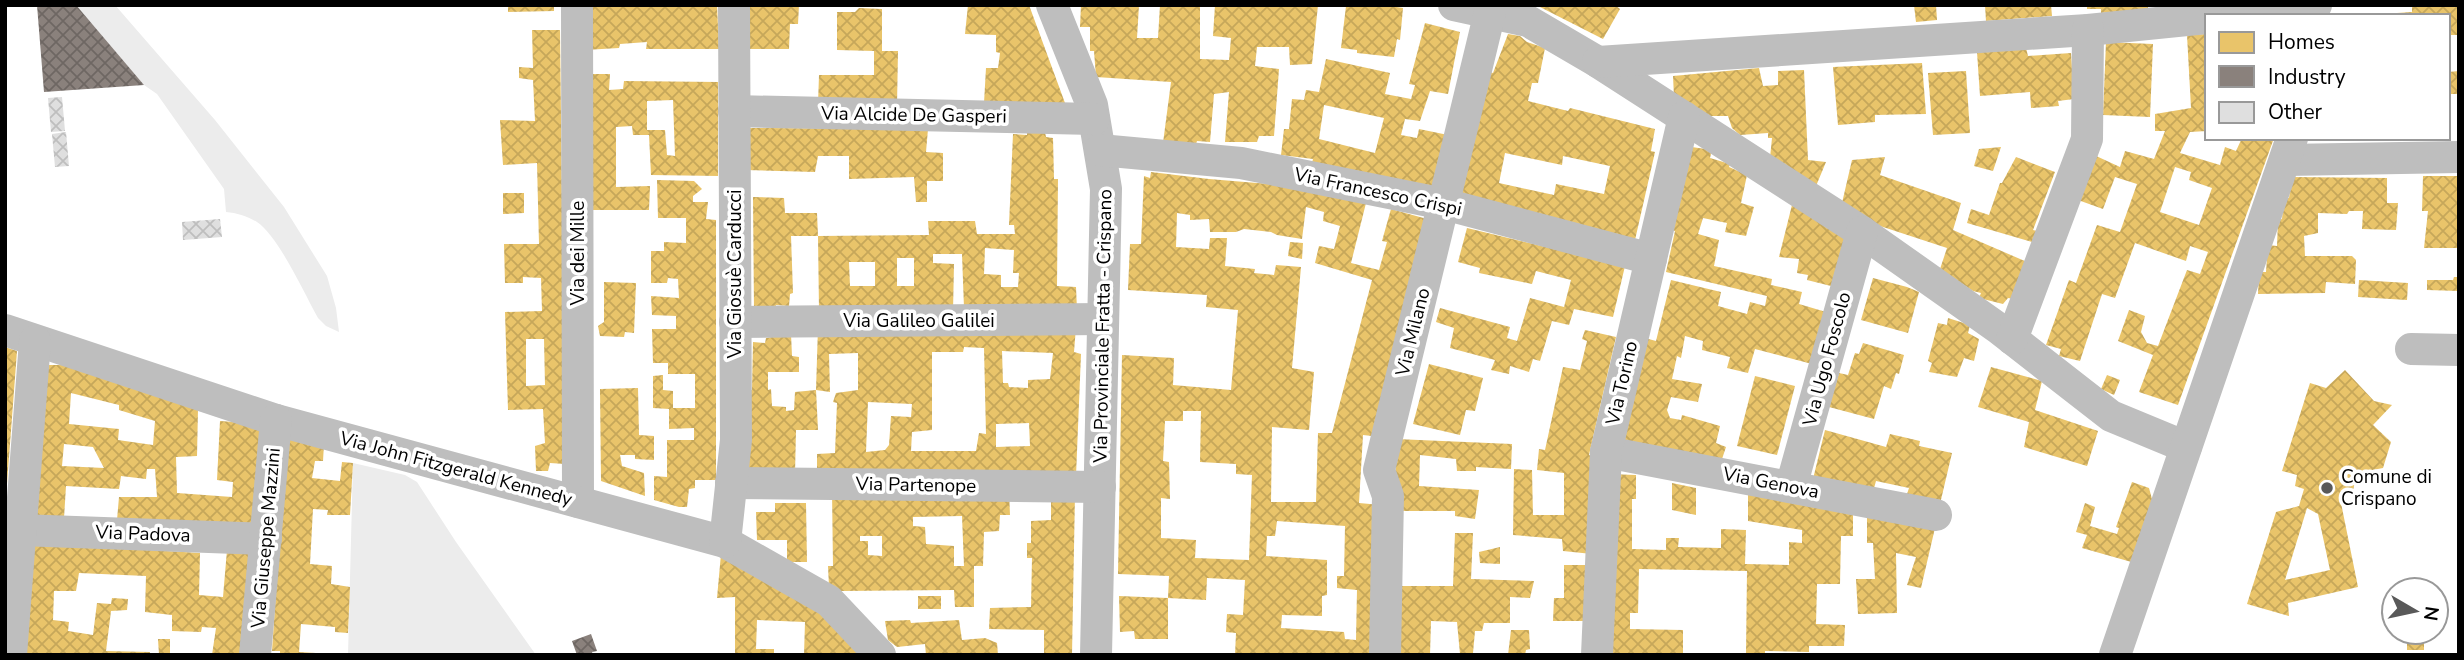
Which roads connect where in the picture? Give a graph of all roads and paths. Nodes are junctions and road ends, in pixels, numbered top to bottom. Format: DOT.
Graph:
graph roads {
  1 [pos="577,5"];
  2 [pos="734,5"];
  3 [pos="1052,5"];
  4 [pos="1454,5"];
  5 [pos="2316,5"];
  6 [pos="1490,12"];
  7 [pos="2251,14"];
  8 [pos="2205,18"];
  9 [pos="2088,30"];
  10 [pos="1598,62"];
  11 [pos="734,111"];
  12 [pos="1684,117"];
  13 [pos="1094,119"];
  14 [pos="2289,149"];
  15 [pos="1100,150"];
  16 [pos="2459,157"];
  17 [pos="1444,204"];
  18 [pos="1862,232"];
  19 [pos="1651,259"];
  20 [pos="1103,320"];
  21 [pos="735,322"];
  22 [pos="5,330"];
  23 [pos="2012,339"];
  24 [pos="36,341"];
  25 [pos="2411,349"];
  26 [pos="2459,350"];
  27 [pos="276,420"];
  28 [pos="2186,447"];
  29 [pos="1606,452"];
  30 [pos="731,483"];
  31 [pos="1100,487"];
  32 [pos="1791,487"];
  33 [pos="578,502"];
  34 [pos="1936,515"];
  35 [pos="20,530"];
  36 [pos="266,539"];
  37 [pos="725,542"];
  38 [pos="11,655"];
  39 [pos="256,655"];
  40 [pos="880,655"];
  41 [pos="1096,655"];
  42 [pos="1385,655"];
  43 [pos="1597,655"];
  44 [pos="2115,655"];
  1 -- 33 [label="street, Via dei Mille"];
  2 -- 11 [label="street, Via Giosuè Carducci"];
  3 -- 13 [label="street, Via Provinciale Fratta - Crispano"];
  4 -- 6 [label="street"];
  5 -- 7 [label="street"];
  6 -- 10 [label="street"];
  6 -- 17 [label="street, Via Milano"];
  8 -- 9 [label="street"];
  9 -- 10 [label="street"];
  9 -- 23 [label="street"];
  10 -- 12 [label="street"];
  11 -- 13 [label="street, Via Alcide De Gasperi"];
  11 -- 21 [label="street, Via Giosuè Carducci"];
  12 -- 18 [label="street"];
  12 -- 19 [label="street, Via Torino"];
  13 -- 15 [label="street, Via Provinciale Fratta - Crispano"];
  14 -- 16 [label="street"];
  14 -- 28 [label="street"];
  15 -- 17 [label="street, Via Francesco Crispi"];
  15 -- 20 [label="street, Via Provinciale Fratta - Crispano"];
  17 -- 19 [label="street, Via Francesco Crispi"];
  17 -- 42 [label="street, Via Milano"];
  18 -- 23 [label="street"];
  18 -- 32 [label="street, Via Ugo Foscolo"];
  19 -- 29 [label="street, Via Torino"];
  20 -- 21 [label="street, Via Galileo Galilei"];
  20 -- 31 [label="street, Via Provinciale Fratta - Crispano"];
  21 -- 30 [label="street, Via Giosuè Carducci"];
  22 -- 24 [label="street, Via John Fitzgerald Kennedy"];
  23 -- 28 [label="street"];
  24 -- 27 [label="street, Via John Fitzgerald Kennedy"];
  24 -- 35 [label="street"];
  25 -- 26 [label="street"];
  27 -- 33 [label="street, Via John Fitzgerald Kennedy"];
  27 -- 36 [label="street, Via Giuseppe Mazzini"];
  28 -- 44 [label="street"];
  29 -- 32 [label="street, Via Genova"];
  29 -- 43 [label="street, Via Torino"];
  30 -- 31 [label="street, Via Partenope"];
  30 -- 37 [label="street, Via Giosuè Carducci"];
  31 -- 41 [label="street, Via Provinciale Fratta - Crispano"];
  32 -- 34 [label="street, Via Genova"];
  33 -- 37 [label="street, Via John Fitzgerald Kennedy"];
  35 -- 36 [label="street, Via Padova"];
  35 -- 38 [label="street"];
  36 -- 39 [label="street, Via Giuseppe Mazzini"];
  37 -- 40 [label="street, Via John Fitzgerald Kennedy"];
}
